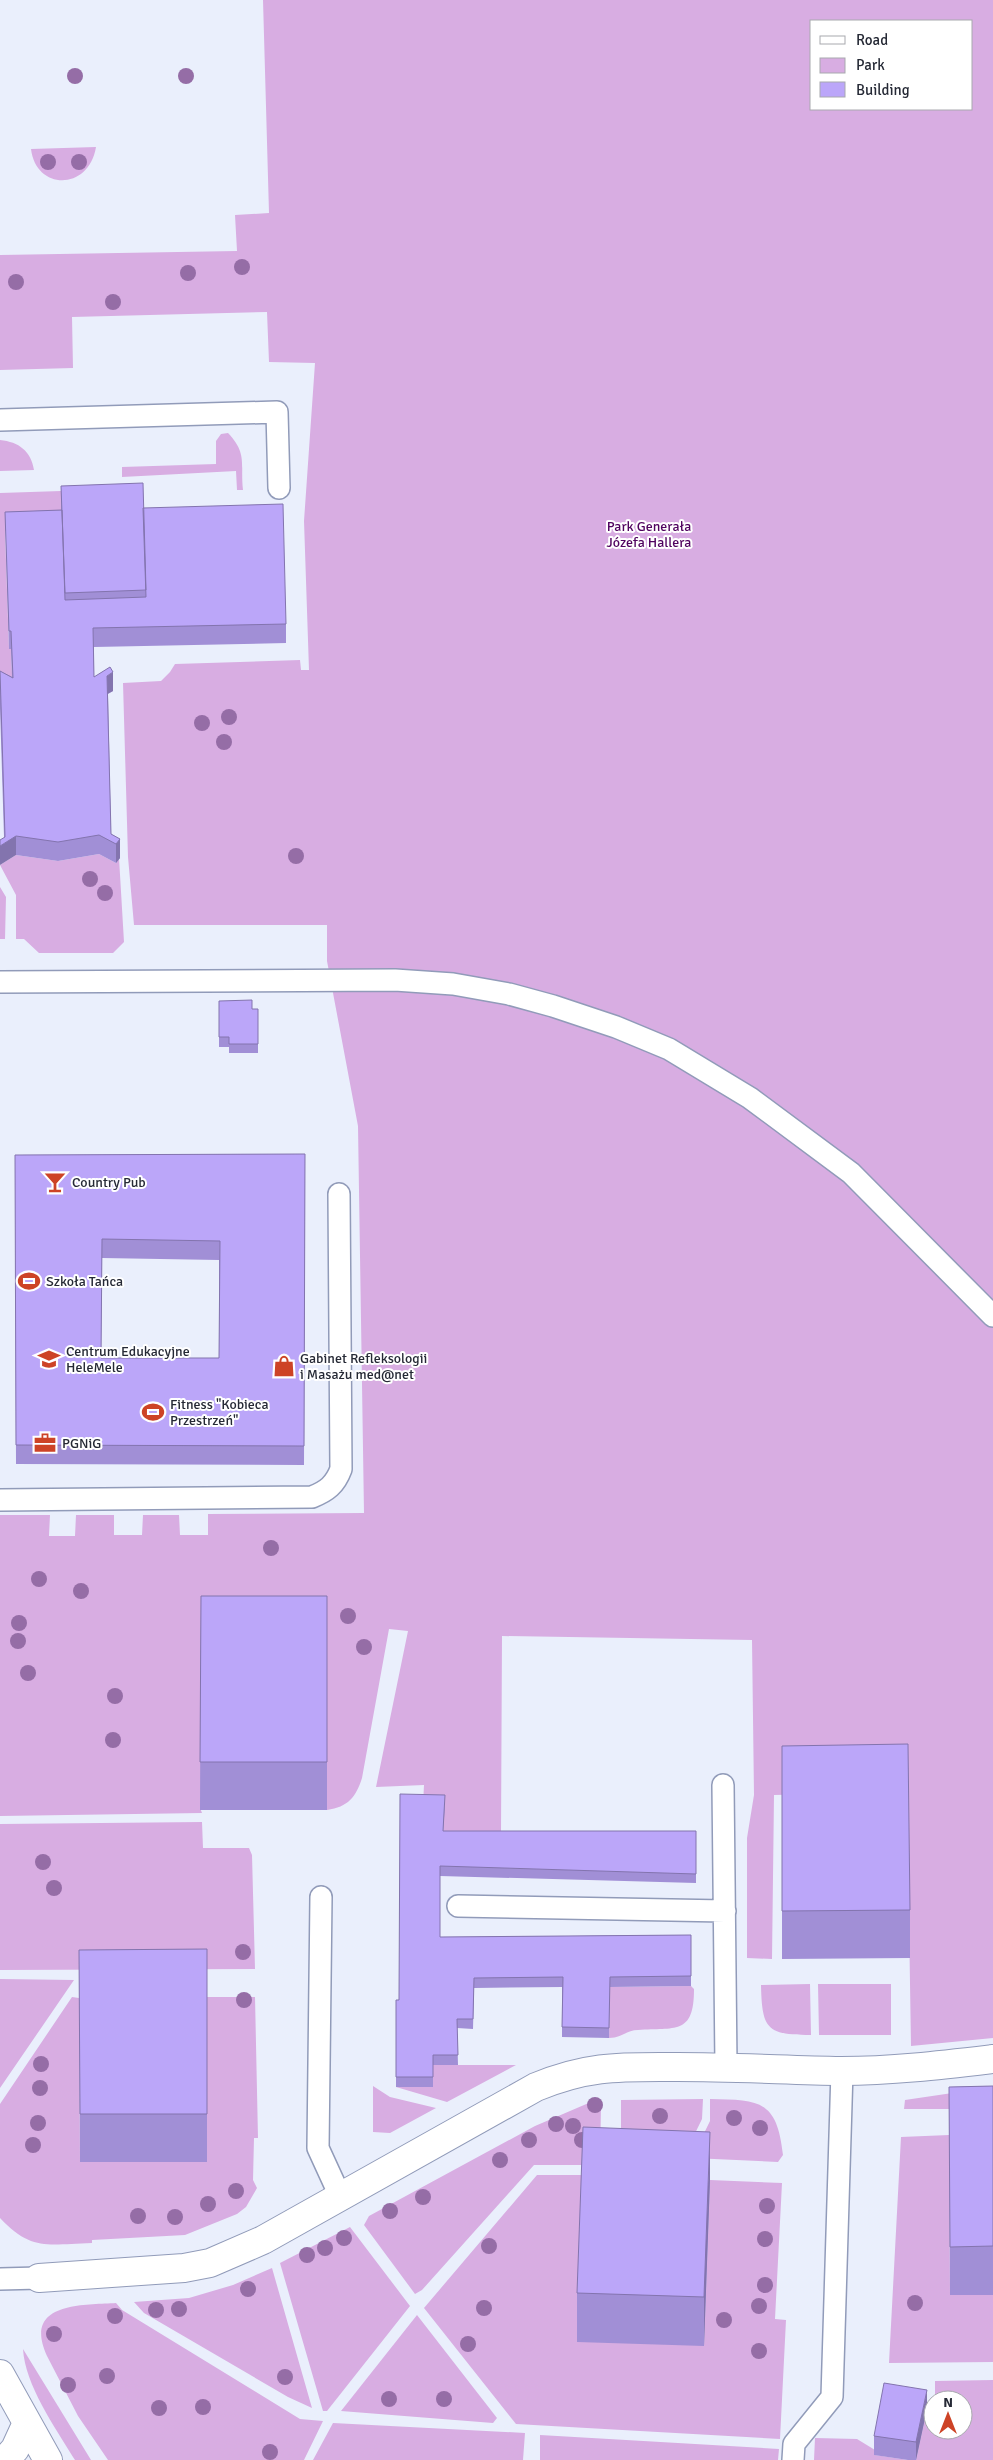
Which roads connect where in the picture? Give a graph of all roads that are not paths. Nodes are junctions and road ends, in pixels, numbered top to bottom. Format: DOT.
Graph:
graph roads {
  1 [pos="0,420"];
  2 [pos="279,488"];
  3 [pos="0,982"];
  4 [pos="339,1194"];
  5 [pos="993,1316"];
  6 [pos="0,1500"];
  7 [pos="723,1785"];
  8 [pos="321,1898"];
  9 [pos="458,1906"];
  10 [pos="725,1911"];
  11 [pos="993,2059"];
  12 [pos="726,2066"];
  13 [pos="842,2071"];
  14 [pos="340,2196"];
  15 [pos="39,2278"];
  16 [pos="0,2279"];
  17 [pos="0,2374"];
  18 [pos="26,2425"];
  19 [pos="5,2460"];
  20 [pos="48,2460"];
  21 [pos="792,2460"];
  1 -- 2 [label="lane"];
  3 -- 5 [label="lane"];
  4 -- 6 [label="lane"];
  7 -- 10 [label="lane"];
  8 -- 14 [label="lane"];
  9 -- 10 [label="lane"];
  10 -- 12 [label="lane"];
  11 -- 13 [label="street"];
  12 -- 13 [label="street"];
  12 -- 14 [label="street"];
  13 -- 21 [label="lane"];
  14 -- 15 [label="street"];
  15 -- 16 [label="lane"];
  17 -- 18 [label="street"];
  18 -- 19 [label="street"];
  18 -- 20 [label="street"];
}
